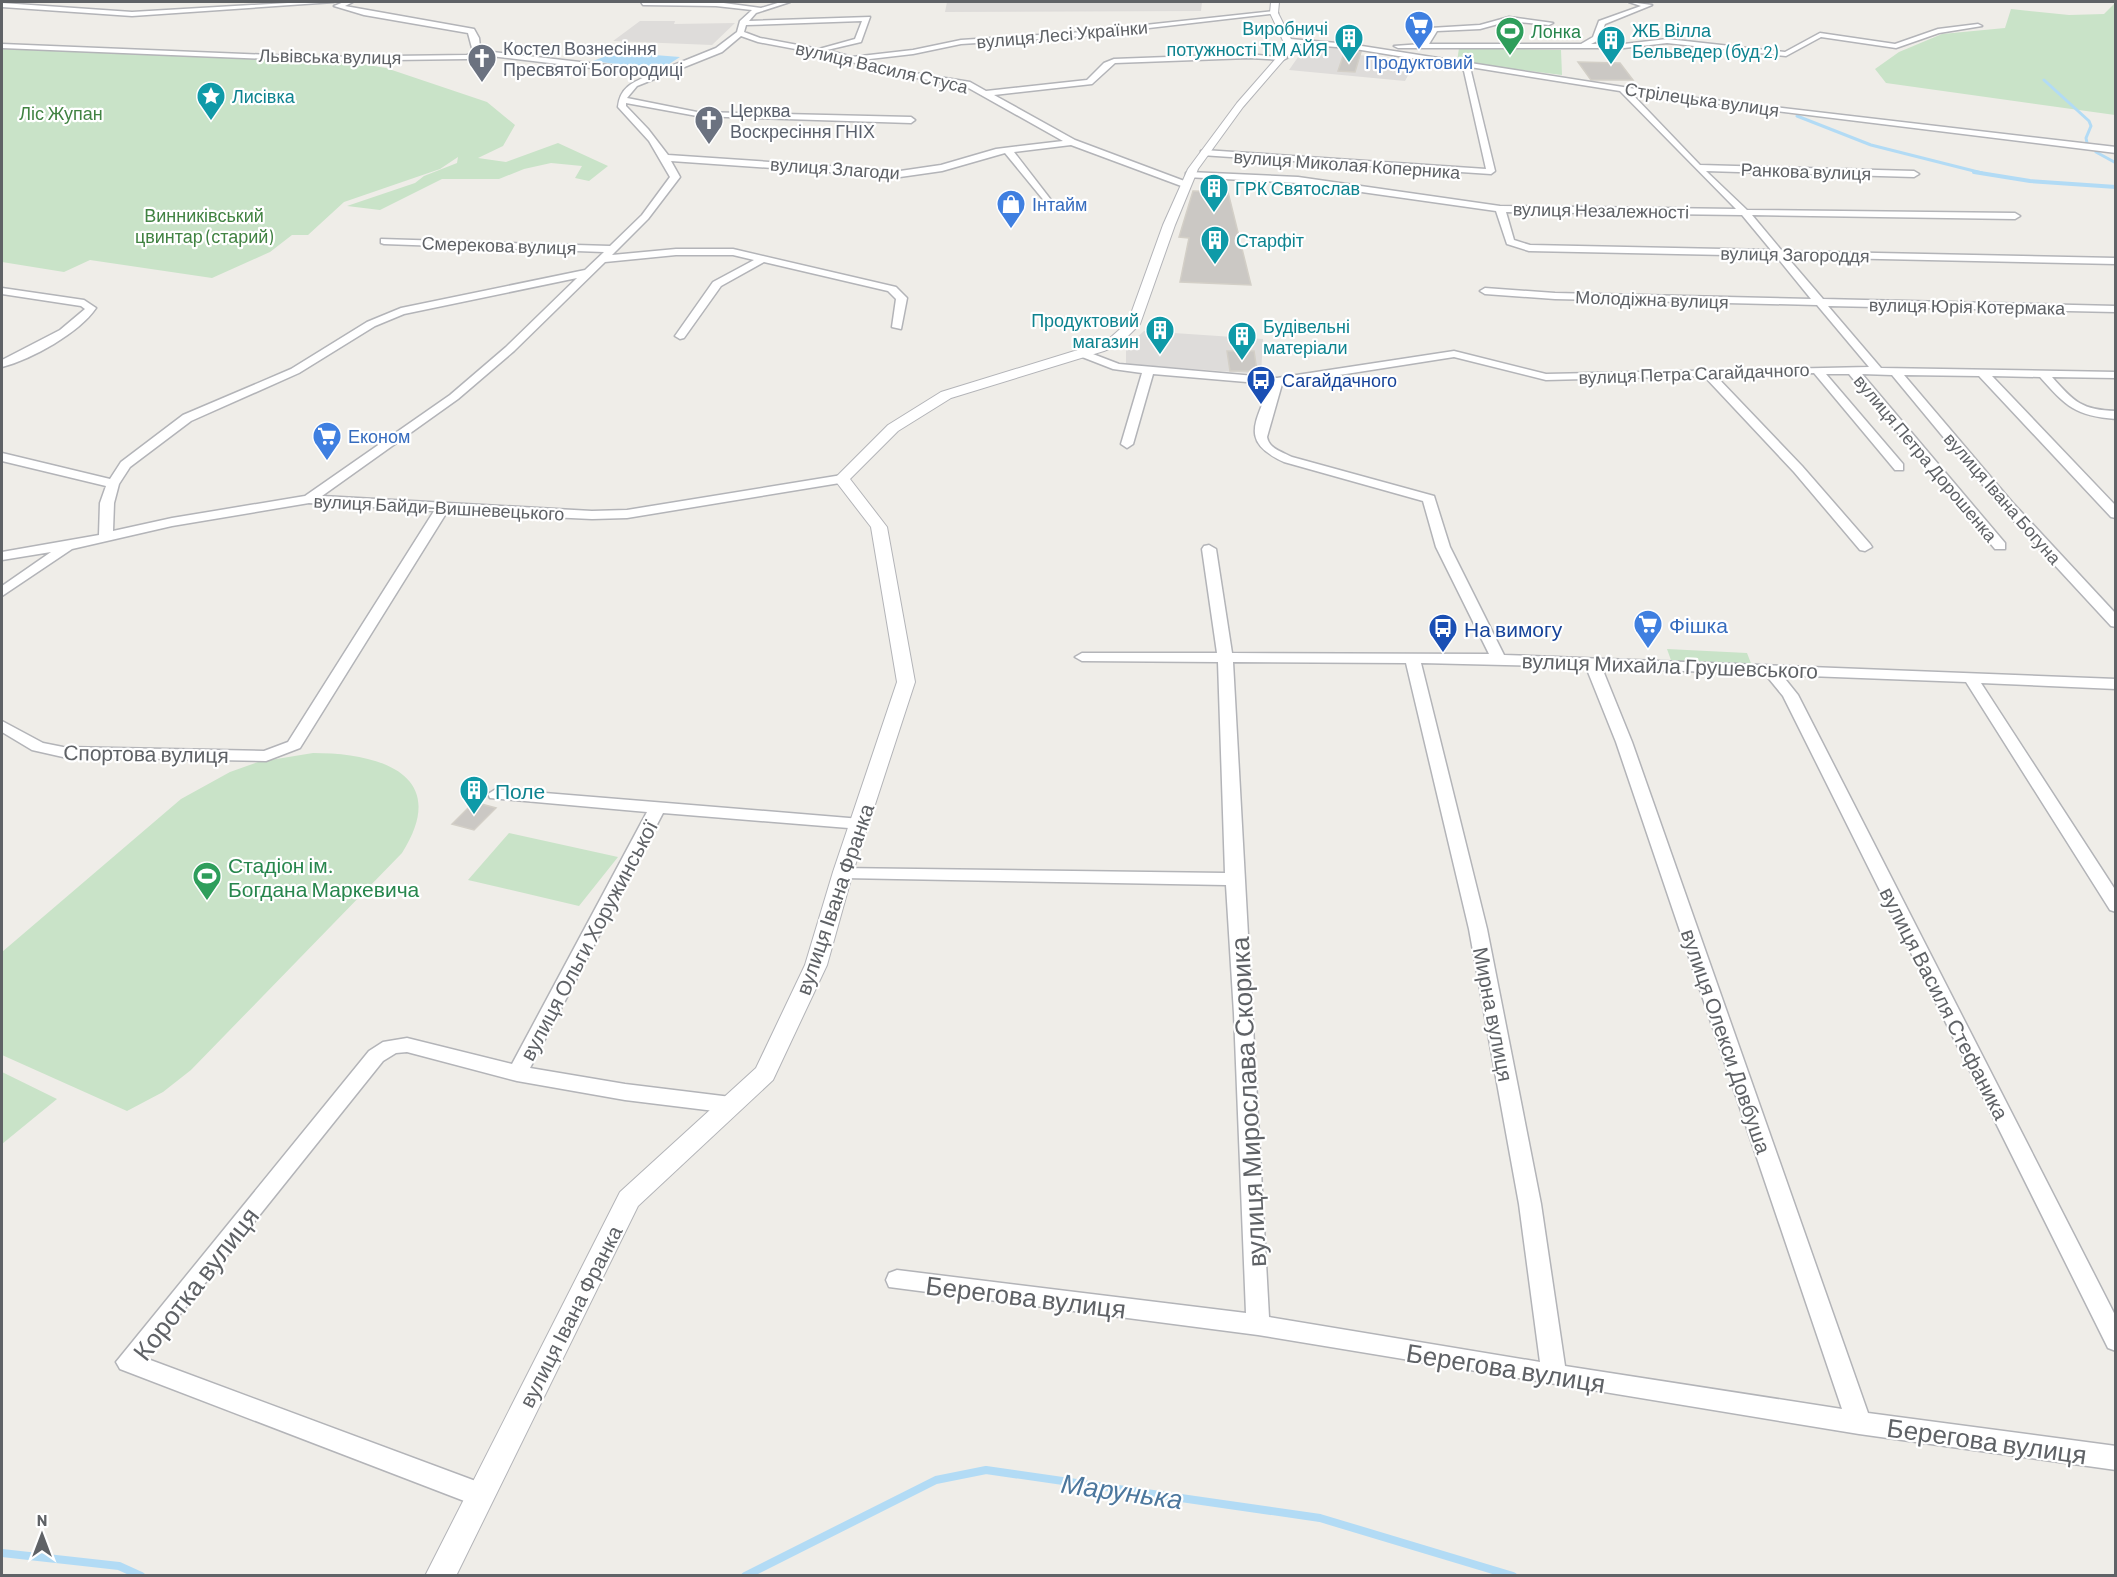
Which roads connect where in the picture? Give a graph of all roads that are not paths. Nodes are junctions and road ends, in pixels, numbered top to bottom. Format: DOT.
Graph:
graph roads {
  1 [pos="331,2"];
  2 [pos="350,2"];
  3 [pos="700,2"];
  4 [pos="787,2"];
  5 [pos="1275,2"];
  6 [pos="1632,2"];
  7 [pos="643,3"];
  8 [pos="714,4"];
  9 [pos="2,5"];
  10 [pos="759,9"];
  11 [pos="1274,13"];
  12 [pos="1548,23"];
  13 [pos="1978,26"];
  14 [pos="742,28"];
  15 [pos="1290,41"];
  16 [pos="2,46"];
  17 [pos="1350,46"];
  18 [pos="1424,46"];
  19 [pos="1582,46"];
  20 [pos="816,50"];
  21 [pos="482,53"];
  22 [pos="1283,58"];
  23 [pos="850,59"];
  24 [pos="1463,65"];
  25 [pos="657,74"];
  26 [pos="1620,87"];
  27 [pos="985,94"];
  28 [pos="622,100"];
  29 [pos="911,120"];
  30 [pos="1072,142"];
  31 [pos="2095,147"];
  32 [pos="2115,150"];
  33 [pos="1008,151"];
  34 [pos="1204,153"];
  35 [pos="667,158"];
  36 [pos="2115,159"];
  37 [pos="1698,168"];
  38 [pos="1914,174"];
  39 [pos="1187,179"];
  40 [pos="1046,200"];
  41 [pos="1500,209"];
  42 [pos="1744,212"];
  43 [pos="2015,216"];
  44 [pos="384,241"];
  45 [pos="614,249"];
  46 [pos="1780,254"];
  47 [pos="765,258"];
  48 [pos="604,259"];
  49 [pos="2115,261"];
  50 [pos="591,273"];
  51 [pos="2,291"];
  52 [pos="1485,291"];
  53 [pos="1819,304"];
  54 [pos="2115,309"];
  55 [pos="897,327"];
  56 [pos="680,336"];
  57 [pos="1081,353"];
  58 [pos="2,364"];
  59 [pos="1148,370"];
  60 [pos="1817,370"];
  61 [pos="1852,370"];
  62 [pos="1877,370"];
  63 [pos="1894,370"];
  64 [pos="1706,372"];
  65 [pos="1981,372"];
  66 [pos="2042,374"];
  67 [pos="2115,375"];
  68 [pos="1277,381"];
  69 [pos="2115,415"];
  70 [pos="1127,444"];
  71 [pos="2,457"];
  72 [pos="1899,467"];
  73 [pos="842,479"];
  74 [pos="113,484"];
  75 [pos="2099,495"];
  76 [pos="2115,495"];
  77 [pos="309,499"];
  78 [pos="443,508"];
  79 [pos="2115,514"];
  80 [pos="106,536"];
  81 [pos="71,545"];
  82 [pos="2000,546"];
  83 [pos="1865,548"];
  84 [pos="1209,549"];
  85 [pos="2,556"];
  86 [pos="2,592"];
  87 [pos="2115,623"];
  88 [pos="1082,657"];
  89 [pos="1225,658"];
  90 [pos="1412,658"];
  91 [pos="1499,659"];
  92 [pos="1591,662"];
  93 [pos="1769,669"];
  94 [pos="1970,677"];
  95 [pos="2115,684"];
  96 [pos="2,726"];
  97 [pos="496,794"];
  98 [pos="658,807"];
  99 [pos="861,824"];
  100 [pos="843,872"];
  101 [pos="1234,879"];
  102 [pos="2115,906"];
  103 [pos="517,1073"];
  104 [pos="731,1105"];
  105 [pos="897,1280"];
  106 [pos="1258,1325"];
  107 [pos="2115,1341"];
  108 [pos="1554,1376"];
  109 [pos="1859,1423"];
  110 [pos="2115,1458"];
  111 [pos="480,1495"];
  112 [pos="440,1575"];
  1 -- 9 [label="street"];
  2 -- 21 [label="street"];
  3 -- 8 [label="street"];
  4 -- 10 [label="street"];
  5 -- 11 [label="street"];
  6 -- 19 [label="street"];
  7 -- 8 [label="street"];
  8 -- 10 [label="street"];
  10 -- 14 [label="street"];
  11 -- 15 [label="street"];
  11 -- 23 [label="street, вулиця Лесі Українки"];
  12 -- 18 [label="street"];
  13 -- 19 [label="street"];
  14 -- 20 [label="street, вулиця Василя Стуса"];
  14 -- 20 [label="street"];
  14 -- 25 [label="street"];
  15 -- 17 [label="street, Стрілецька вулиця"];
  15 -- 22 [label="street"];
  16 -- 21 [label="street, Львівська вулиця"];
  17 -- 18 [label="street"];
  17 -- 24 [label="street, Стрілецька вулиця"];
  18 -- 19 [label="street"];
  20 -- 23 [label="street, вулиця Василя Стуса"];
  21 -- 25 [label="street, Львівська вулиця"];
  22 -- 27 [label="street"];
  22 -- 34 [label="street"];
  23 -- 27 [label="street, вулиця Василя Стуса"];
  24 -- 26 [label="street, Стрілецька вулиця"];
  24 -- 34 [label="street, вулиця Миколая Коперника"];
  25 -- 28 [label="street"];
  26 -- 31 [label="street, Стрілецька вулиця"];
  26 -- 37 [label="street"];
  27 -- 30 [label="street, вулиця Василя Стуса"];
  28 -- 29 [label="street"];
  28 -- 35 [label="street"];
  30 -- 33 [label="street, вулиця Злагоди"];
  30 -- 39 [label="street, вулиця Василя Стуса"];
  31 -- 32 [label="street, Стрілецька вулиця"];
  31 -- 36 [label="street"];
  33 -- 35 [label="street, вулиця Злагоди"];
  33 -- 40 [label="street"];
  34 -- 39 [label="street"];
  35 -- 45 [label="street"];
  37 -- 38 [label="street, Ранкова вулиця"];
  37 -- 42 [label="street"];
  39 -- 41 [label="street, вулиця Незалежності"];
  39 -- 57 [label="street"];
  41 -- 42 [label="street, вулиця Незалежності"];
  41 -- 46 [label="street, вулиця Загороддя"];
  42 -- 43 [label="street, вулиця Незалежності"];
  42 -- 46 [label="street"];
  44 -- 45 [label="street, Смерекова вулиця"];
  45 -- 48 [label="street"];
  46 -- 49 [label="street, вулиця Загороддя"];
  46 -- 53 [label="street"];
  47 -- 48 [label="street"];
  47 -- 55 [label="street"];
  47 -- 56 [label="street"];
  48 -- 50 [label="street"];
  50 -- 74 [label="street"];
  50 -- 77 [label="street"];
  51 -- 58 [label="street"];
  52 -- 53 [label="street, Молодіжна вулиця"];
  53 -- 54 [label="street, вулиця Юрія Котермака"];
  53 -- 62 [label="street"];
  57 -- 59 [label="street"];
  57 -- 73 [label="street"];
  59 -- 68 [label="street"];
  59 -- 70 [label="street"];
  60 -- 61 [label="street, вулиця Петра Сагайдачного"];
  60 -- 64 [label="street, вулиця Петра Сагайдачного"];
  60 -- 72 [label="street"];
  61 -- 62 [label="street, вулиця Петра Сагайдачного"];
  61 -- 82 [label="street, вулиця Петра Дорошенка"];
  62 -- 63 [label="street, вулиця Петра Сагайдачного"];
  63 -- 65 [label="street, вулиця Петра Сагайдачного"];
  63 -- 87 [label="street, вулиця Івана Богуна"];
  64 -- 68 [label="street, вулиця Петра Сагайдачного"];
  64 -- 83 [label="street"];
  65 -- 66 [label="street, вулиця Петра Сагайдачного"];
  65 -- 75 [label="street"];
  66 -- 67 [label="street, вулиця Петра Сагайдачного"];
  66 -- 69 [label="street"];
  68 -- 91 [label="street"];
  71 -- 74 [label="street"];
  73 -- 78 [label="street, вулиця Байди-Вишневецького"];
  73 -- 99 [label="street, вулиця Івана Франка"];
  74 -- 80 [label="street"];
  75 -- 76 [label="street"];
  75 -- 79 [label="street"];
  77 -- 78 [label="street, вулиця Байди-Вишневецького"];
  77 -- 80 [label="street, вулиця Байди-Вишневецького"];
  78 -- 96 [label="street, Спортова вулиця"];
  80 -- 81 [label="street, вулиця Байди-Вишневецького"];
  81 -- 85 [label="street, вулиця Байди-Вишневецького"];
  81 -- 86 [label="street"];
  84 -- 89 [label="street, вулиця Мирослава Скорика"];
  88 -- 89 [label="street, вулиця Михайла Грушевського"];
  89 -- 90 [label="street, вулиця Михайла Грушевського"];
  89 -- 101 [label="street, вулиця Мирослава Скорика"];
  90 -- 91 [label="street, вулиця Михайла Грушевського"];
  90 -- 108 [label="street, Мирна вулиця"];
  91 -- 92 [label="street, вулиця Михайла Грушевського"];
  92 -- 93 [label="street, вулиця Михайла Грушевського"];
  92 -- 109 [label="street, вулиця Олекси Довбуша"];
  93 -- 94 [label="street, вулиця Михайла Грушевського"];
  93 -- 107 [label="street, вулиця Василя Стефаника"];
  94 -- 95 [label="street, вулиця Михайла Грушевського"];
  94 -- 102 [label="street"];
  97 -- 98 [label="street, вулиця Ольги Хоружинської"];
  98 -- 99 [label="street, вулиця Ольги Хоружинської"];
  98 -- 103 [label="street, вулиця Ольги Хоружинської"];
  99 -- 100 [label="street, вулиця Івана Франка"];
  100 -- 101 [label="street"];
  100 -- 104 [label="street, вулиця Івана Франка"];
  101 -- 106 [label="street, вулиця Мирослава Скорика"];
  103 -- 104 [label="street, вулиця Ольги Хоружинської"];
  103 -- 111 [label="street, Коротка вулиця"];
  104 -- 111 [label="street, вулиця Івана Франка"];
  105 -- 106 [label="street, Берегова вулиця"];
  106 -- 108 [label="street, Берегова вулиця"];
  108 -- 109 [label="street, Берегова вулиця"];
  109 -- 110 [label="street, Берегова вулиця"];
  111 -- 112 [label="street, вулиця Івана Франка"];
}
